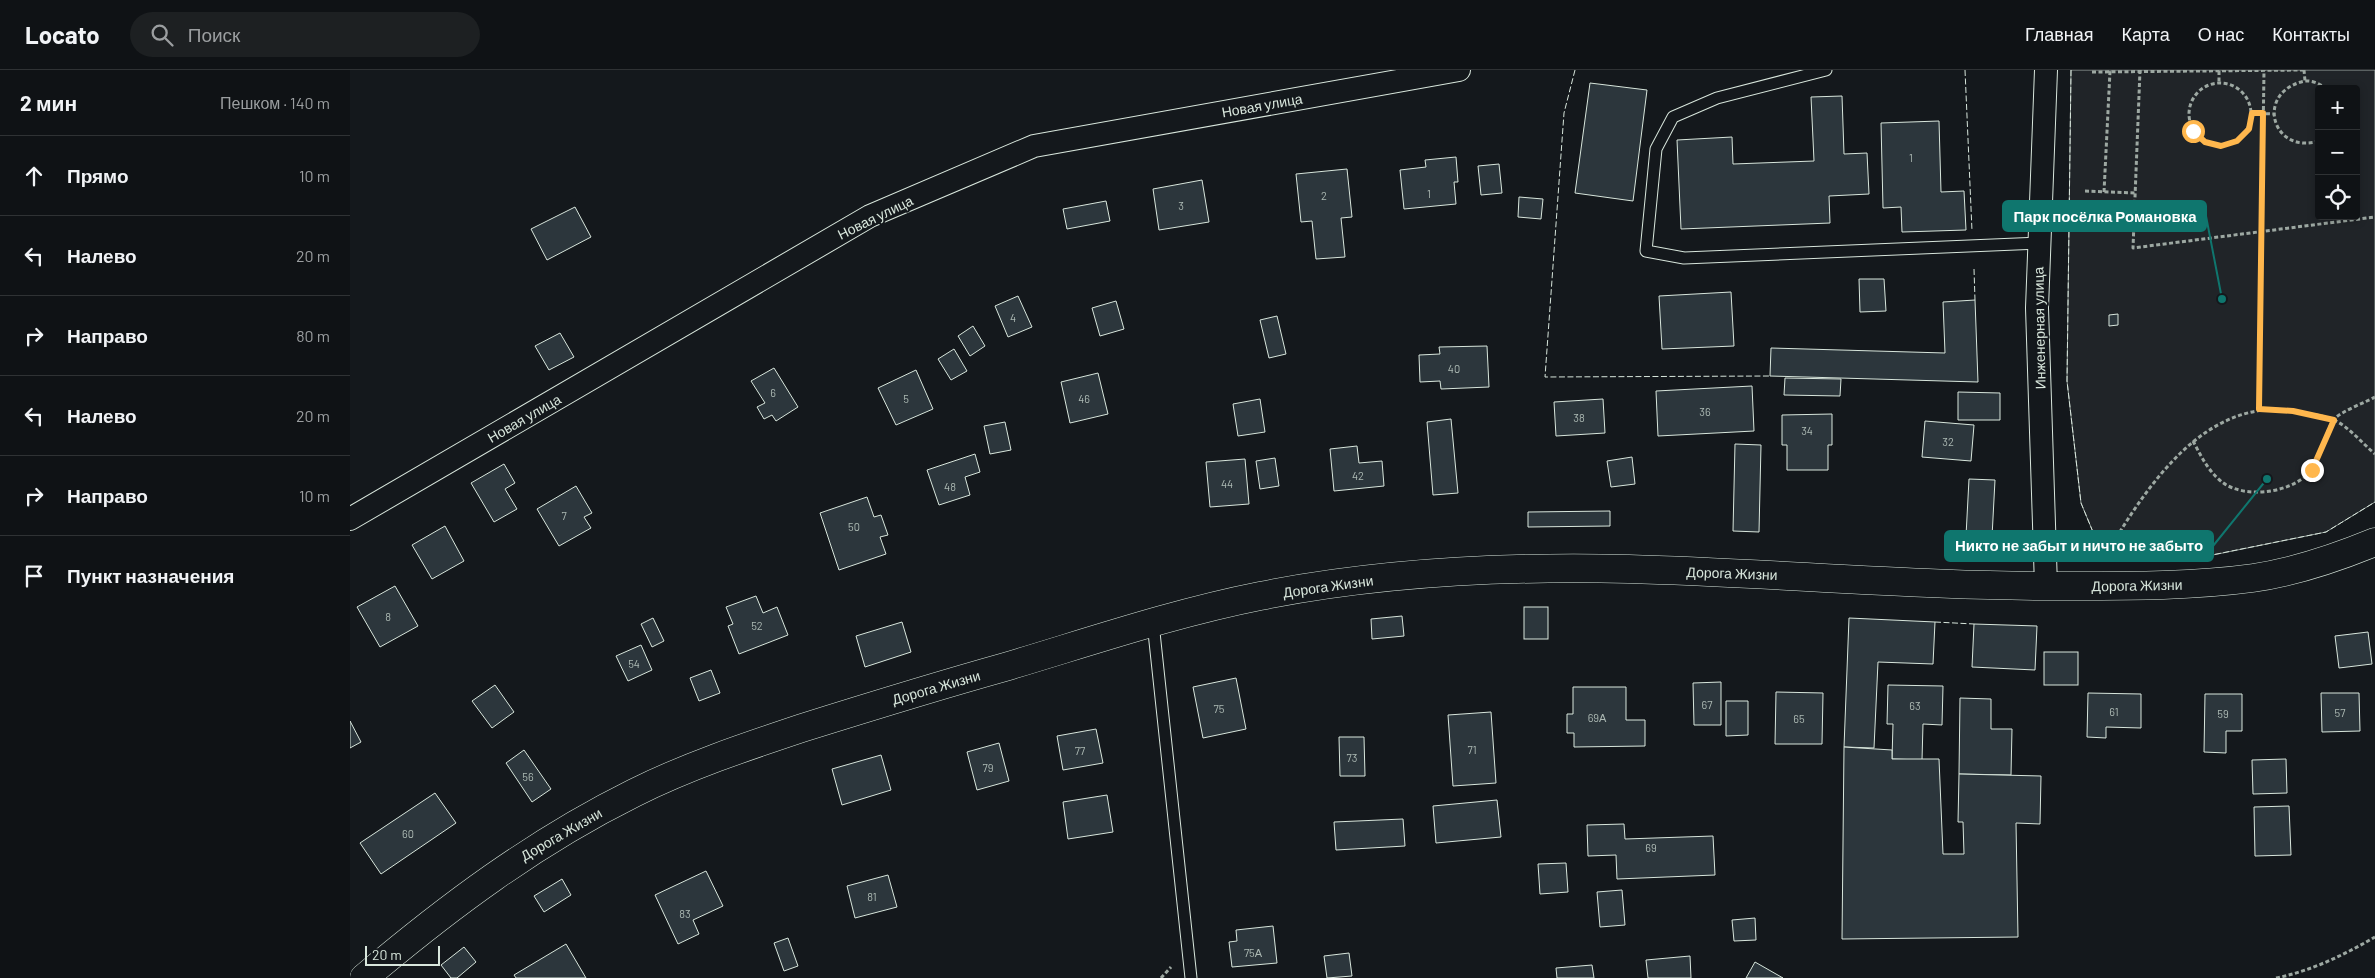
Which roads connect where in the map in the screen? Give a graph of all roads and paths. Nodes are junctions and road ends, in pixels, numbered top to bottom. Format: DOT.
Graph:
graph roads {
  1 [pos="1460,70"];
  2 [pos="1826,70"];
  3 [pos="2046,70"];
  4 [pos="2264,70"];
  5 [pos="2304,70"];
  6 [pos="2110,71"];
  7 [pos="2140,71"];
  8 [pos="2219,71"];
  9 [pos="2092,72"];
  10 [pos="2305,80"];
  11 [pos="2219,82"];
  12 [pos="2322,85"];
  13 [pos="2252,113"];
  14 [pos="2263,113"];
  15 [pos="2274,114"];
  16 [pos="2315,142"];
  17 [pos="2085,191"];
  18 [pos="2104,192"];
  19 [pos="2135,193"];
  20 [pos="2375,217"];
  21 [pos="2261,232"];
  22 [pos="2039,244"];
  23 [pos="2375,397"];
  24 [pos="2259,409"];
  25 [pos="2334,420"];
  26 [pos="2193,442"];
  27 [pos="2375,454"];
  28 [pos="350,518"];
  29 [pos="2375,542"];
  30 [pos="2099,568"];
  31 [pos="2046,586"];
  32 [pos="1153,623"];
  33 [pos="2375,937"];
  34 [pos="364,978"];
  35 [pos="1191,978"];
  36 [pos="2276,978"];
  1 -- 28 [label="street, Новая улица"];
  2 -- 22 [label="lane"];
  3 -- 22 [label="street, Инженерная улица"];
  4 -- 5 [label="path"];
  4 -- 8 [label="path"];
  4 -- 14 [label="path"];
  5 -- 10 [label="path"];
  6 -- 7 [label="path"];
  6 -- 9 [label="path"];
  6 -- 18 [label="path"];
  7 -- 8 [label="path"];
  7 -- 19 [label="path"];
  8 -- 11 [label="path"];
  10 -- 12 [label="path"];
  10 -- 15 [label="path"];
  11 -- 13 [label="path"];
  11 -- 13 [label="path"];
  13 -- 14 [label="path"];
  14 -- 15 [label="path"];
  14 -- 21 [label="path"];
  15 -- 16 [label="path"];
  17 -- 18 [label="path"];
  18 -- 19 [label="path"];
  19 -- 21 [label="path"];
  20 -- 21 [label="path"];
  21 -- 24 [label="path"];
  22 -- 31 [label="street, Инженерная улица"];
  23 -- 25 [label="path"];
  24 -- 25 [label="path"];
  24 -- 26 [label="path"];
  25 -- 26 [label="path"];
  25 -- 27 [label="path"];
  26 -- 30 [label="path"];
  29 -- 31 [label="main road, Дорога Жизни"];
  31 -- 32 [label="main road, Дорога Жизни"];
  32 -- 34 [label="main road, Дорога Жизни"];
  32 -- 35 [label="lane"];
  33 -- 36 [label="path"];
}
